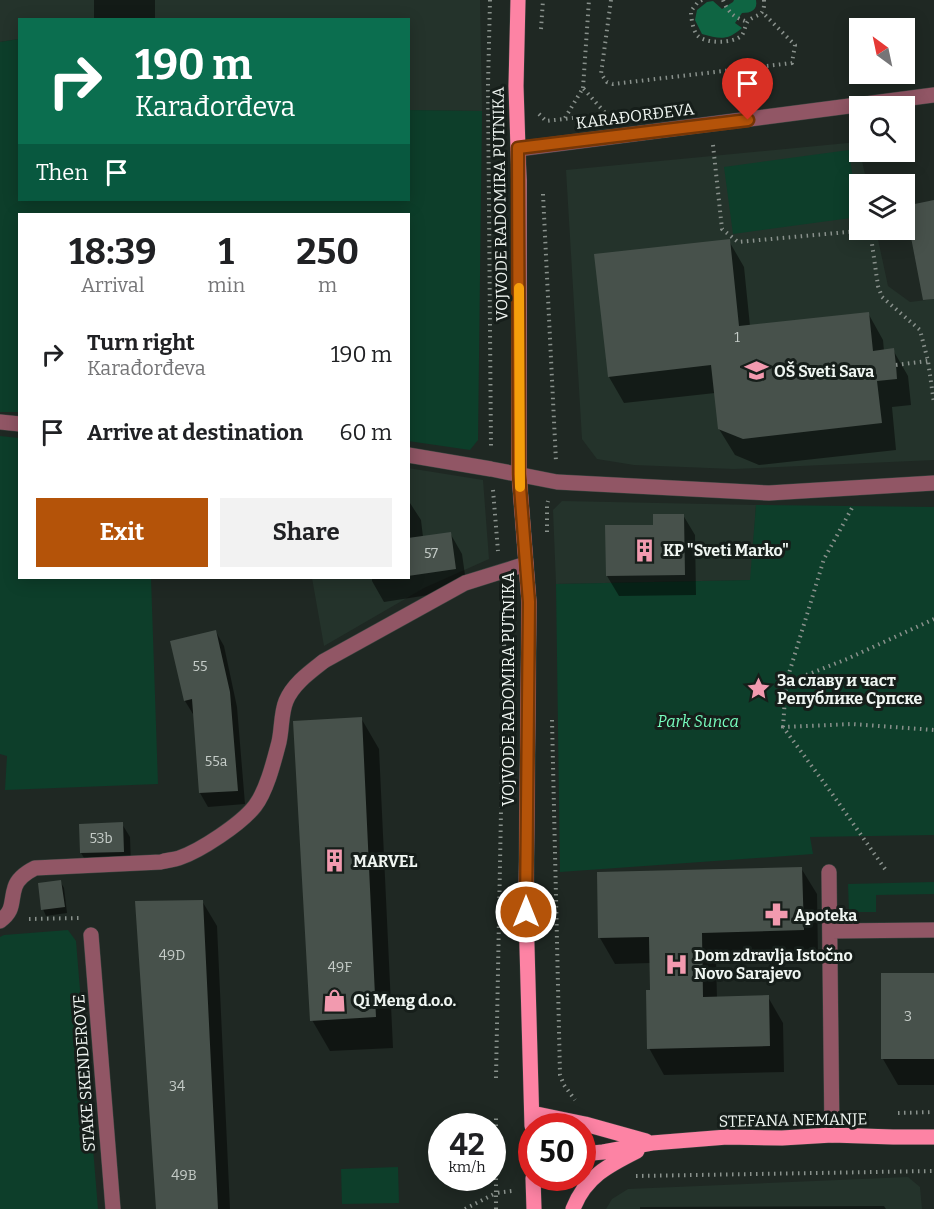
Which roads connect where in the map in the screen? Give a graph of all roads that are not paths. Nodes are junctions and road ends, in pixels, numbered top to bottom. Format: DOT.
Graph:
graph roads {
  1 [pos="518,0"];
  2 [pos="934,95"];
  3 [pos="518,148"];
  4 [pos="0,422"];
  5 [pos="18,424"];
  6 [pos="410,455"];
  7 [pos="519,474"];
  8 [pos="934,483"];
  9 [pos="526,564"];
  10 [pos="829,872"];
  11 [pos="1,920"];
  12 [pos="934,930"];
  13 [pos="830,931"];
  14 [pos="91,935"];
  15 [pos="532,1113"];
  16 [pos="596,1127"];
  17 [pos="832,1136"];
  18 [pos="934,1137"];
  19 [pos="652,1143"];
  20 [pos="596,1152"];
  21 [pos="533,1191"];
  22 [pos="113,1209"];
  23 [pos="534,1209"];
  24 [pos="573,1209"];
  1 -- 3 [label="main road, VOJVODE RADOMIRA PUTNIKA"];
  2 -- 3 [label="street, KARAĐORĐEVA"];
  3 -- 7 [label="main road, VOJVODE RADOMIRA PUTNIKA"];
  4 -- 5 [label="street"];
  6 -- 7 [label="street"];
  7 -- 8 [label="street"];
  7 -- 9 [label="main road, VOJVODE RADOMIRA PUTNIKA"];
  9 -- 11 [label="street"];
  9 -- 15 [label="main road, VOJVODE RADOMIRA PUTNIKA"];
  10 -- 13 [label="street"];
  12 -- 13 [label="street"];
  13 -- 17 [label="street"];
  14 -- 22 [label="street, STAKE SKENDEROVE"];
  16 -- 19 [label="main road, STEFANA NEMANJE"];
  17 -- 18 [label="main road, STEFANA NEMANJE"];
  17 -- 19 [label="main road, STEFANA NEMANJE"];
  19 -- 20 [label="main road, STEFANA NEMANJE"];
  19 -- 24 [label="main road"];
  21 -- 23 [label="main road"];
}
